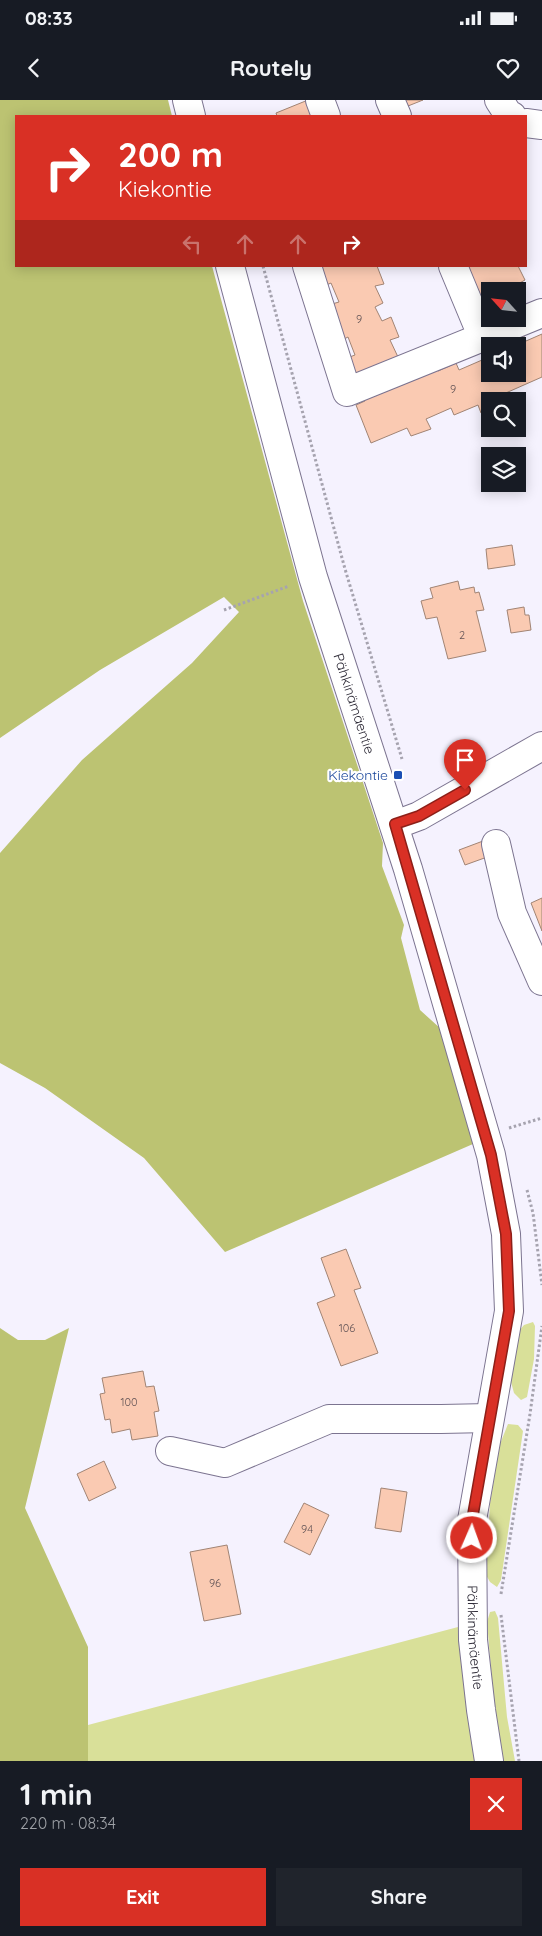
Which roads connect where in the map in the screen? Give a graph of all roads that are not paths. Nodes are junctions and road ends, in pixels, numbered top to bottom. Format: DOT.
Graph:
graph roads {
  1 [pos="187,100"];
  2 [pos="320,100"];
  3 [pos="390,100"];
  4 [pos="499,100"];
  5 [pos="191,115"];
  6 [pos="326,115"];
  7 [pos="396,115"];
  8 [pos="510,115"];
  9 [pos="527,123"];
  10 [pos="542,125"];
  11 [pos="230,267"];
  12 [pos="307,267"];
  13 [pos="453,267"];
  14 [pos="542,313"];
  15 [pos="482,337"];
  16 [pos="484,337"];
  17 [pos="481,338"];
  18 [pos="542,746"];
  19 [pos="395,824"];
  20 [pos="496,844"];
  21 [pos="542,981"];
  22 [pos="489,1418"];
  23 [pos="170,1451"];
  24 [pos="489,1761"];
  1 -- 5 [label="street"];
  2 -- 6 [label="street"];
  3 -- 7 [label="street"];
  4 -- 8 [label="street"];
  9 -- 10 [label="street"];
  11 -- 19 [label="street, Pähkinämäentie"];
  12 -- 17 [label="street"];
  13 -- 15 [label="street"];
  14 -- 16 [label="street"];
  18 -- 19 [label="street"];
  19 -- 22 [label="street, Pähkinämäentie"];
  20 -- 21 [label="street"];
  22 -- 23 [label="street"];
  22 -- 24 [label="street, Pähkinämäentie"];
}
